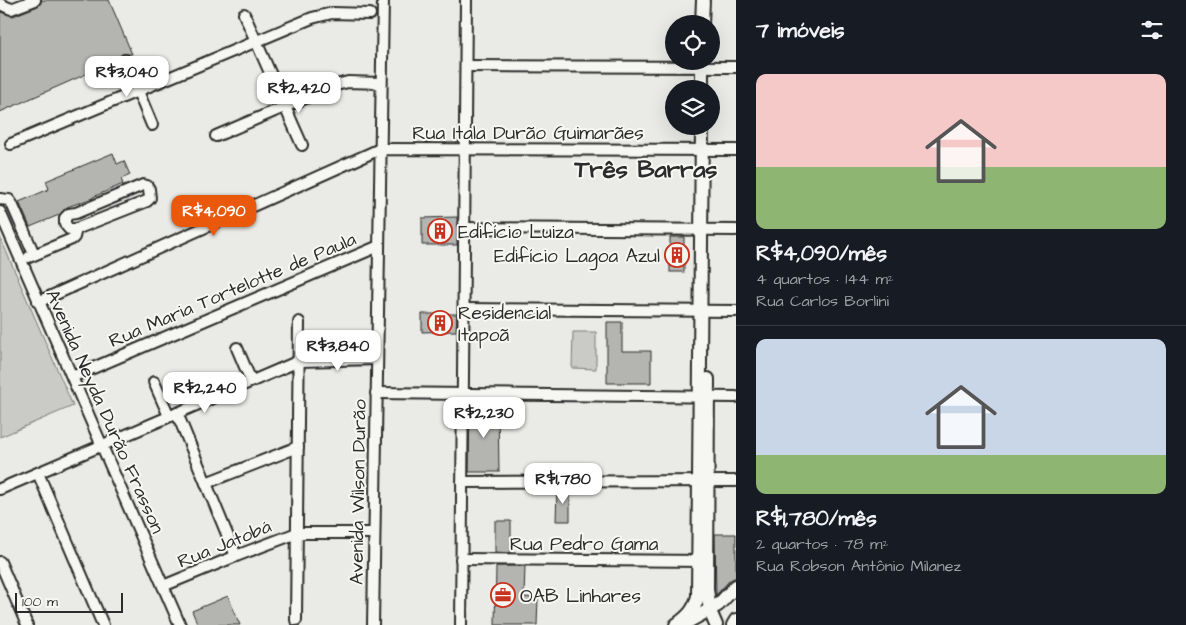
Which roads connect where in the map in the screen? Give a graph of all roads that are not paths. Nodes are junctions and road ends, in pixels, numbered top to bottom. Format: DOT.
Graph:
graph roads {
  1 [pos="35,0"];
  2 [pos="382,0"];
  3 [pos="466,0"];
  4 [pos="703,0"];
  5 [pos="711,0"];
  6 [pos="22,2"];
  7 [pos="0,4"];
  8 [pos="244,14"];
  9 [pos="370,14"];
  10 [pos="702,15"];
  11 [pos="711,15"];
  12 [pos="256,42"];
  13 [pos="125,60"];
  14 [pos="665,64"];
  15 [pos="466,66"];
  16 [pos="720,66"];
  17 [pos="736,68"];
  18 [pos="381,83"];
  19 [pos="138,91"];
  20 [pos="284,106"];
  21 [pos="152,125"];
  22 [pos="704,135"];
  23 [pos="708,135"];
  24 [pos="216,136"];
  25 [pos="11,144"];
  26 [pos="302,145"];
  27 [pos="380,149"];
  28 [pos="465,149"];
  29 [pos="706,150"];
  30 [pos="736,150"];
  31 [pos="0,199"];
  32 [pos="0,212"];
  33 [pos="77,228"];
  34 [pos="464,228"];
  35 [pos="705,229"];
  36 [pos="736,230"];
  37 [pos="379,246"];
  38 [pos="34,254"];
  39 [pos="20,260"];
  40 [pos="38,302"];
  41 [pos="464,309"];
  42 [pos="704,310"];
  43 [pos="736,311"];
  44 [pos="299,322"];
  45 [pos="236,348"];
  46 [pos="377,359"];
  47 [pos="299,361"];
  48 [pos="72,377"];
  49 [pos="251,381"];
  50 [pos="154,382"];
  51 [pos="376,393"];
  52 [pos="463,394"];
  53 [pos="704,397"];
  54 [pos="736,397"];
  55 [pos="173,415"];
  56 [pos="102,445"];
  57 [pos="298,447"];
  58 [pos="38,472"];
  59 [pos="703,481"];
  60 [pos="736,481"];
  61 [pos="462,482"];
  62 [pos="206,483"];
  63 [pos="0,489"];
  64 [pos="297,533"];
  65 [pos="374,533"];
  66 [pos="236,556"];
  67 [pos="461,559"];
  68 [pos="702,561"];
  69 [pos="0,562"];
  70 [pos="164,586"];
  71 [pos="736,586"];
  72 [pos="710,611"];
  73 [pos="296,620"];
  74 [pos="736,620"];
  75 [pos="27,625"];
  76 [pos="103,625"];
  77 [pos="180,625"];
  78 [pos="373,625"];
  79 [pos="461,625"];
  80 [pos="676,625"];
  81 [pos="683,625"];
  82 [pos="687,625"];
  83 [pos="714,625"];
  84 [pos="733,625"];
  1 -- 6 [label="street"];
  2 -- 18 [label="street, Avenida Wilson Durão"];
  3 -- 15 [label="street"];
  4 -- 10 [label="main road"];
  5 -- 11 [label="main road"];
  6 -- 7 [label="street"];
  8 -- 12 [label="street"];
  9 -- 12 [label="street"];
  12 -- 19 [label="street"];
  12 -- 20 [label="street"];
  13 -- 19 [label="street"];
  14 -- 15 [label="street"];
  15 -- 28 [label="street"];
  16 -- 17 [label="street"];
  18 -- 20 [label="street"];
  18 -- 27 [label="street, Avenida Wilson Durão"];
  19 -- 21 [label="street"];
  19 -- 25 [label="street"];
  20 -- 24 [label="street"];
  20 -- 26 [label="street"];
  22 -- 29 [label="main road"];
  23 -- 29 [label="main road"];
  27 -- 28 [label="street, Rua Itala Durão Guimarães"];
  27 -- 37 [label="street, Avenida Wilson Durão"];
  27 -- 40 [label="street"];
  28 -- 29 [label="street, Rua Itala Durão Guimarães"];
  28 -- 34 [label="street"];
  29 -- 30 [label="street, Rua Itala Durão Guimarães"];
  29 -- 35 [label="main road"];
  31 -- 38 [label="street"];
  32 -- 39 [label="street, Avenida Neyda Durão Frasson"];
  33 -- 33 [label="street"];
  33 -- 38 [label="street"];
  34 -- 35 [label="street"];
  34 -- 41 [label="street"];
  35 -- 36 [label="street"];
  35 -- 42 [label="main road"];
  37 -- 46 [label="street, Avenida Wilson Durão"];
  37 -- 48 [label="street, Rua Maria Tortelotte de Paula"];
  38 -- 39 [label="street"];
  39 -- 40 [label="street, Avenida Neyda Durão Frasson"];
  40 -- 48 [label="street, Avenida Neyda Durão Frasson"];
  41 -- 42 [label="street"];
  41 -- 52 [label="street"];
  42 -- 43 [label="street"];
  42 -- 53 [label="main road"];
  44 -- 47 [label="street"];
  45 -- 49 [label="street"];
  46 -- 47 [label="street"];
  46 -- 51 [label="street, Avenida Wilson Durão"];
  47 -- 49 [label="street"];
  47 -- 57 [label="street"];
  48 -- 56 [label="street, Avenida Neyda Durão Frasson"];
  49 -- 55 [label="street"];
  50 -- 55 [label="street"];
  51 -- 52 [label="street"];
  51 -- 65 [label="street, Avenida Wilson Durão"];
  52 -- 53 [label="street"];
  52 -- 61 [label="street"];
  53 -- 54 [label="street"];
  53 -- 59 [label="main road"];
  55 -- 56 [label="street"];
  55 -- 62 [label="street"];
  56 -- 58 [label="street"];
  56 -- 70 [label="street, Avenida Neyda Durão Frasson"];
  57 -- 62 [label="street"];
  57 -- 64 [label="street"];
  58 -- 63 [label="street"];
  58 -- 76 [label="street"];
  59 -- 60 [label="street"];
  59 -- 61 [label="street"];
  59 -- 68 [label="main road"];
  61 -- 67 [label="street"];
  62 -- 66 [label="street"];
  64 -- 65 [label="street"];
  64 -- 66 [label="street, Rua Jatobá"];
  64 -- 73 [label="street"];
  65 -- 78 [label="street, Avenida Wilson Durão"];
  66 -- 70 [label="street, Rua Jatobá"];
  67 -- 68 [label="street, Rua Pedro Gama"];
  67 -- 79 [label="street"];
  68 -- 72 [label="main road"];
  68 -- 80 [label="main road"];
  69 -- 75 [label="street"];
  70 -- 77 [label="street, Avenida Neyda Durão Frasson"];
  71 -- 72 [label="main road"];
  72 -- 81 [label="main road"];
  72 -- 83 [label="main road"];
  74 -- 84 [label="main road"];
  82 -- 83 [label="main road"];
}
